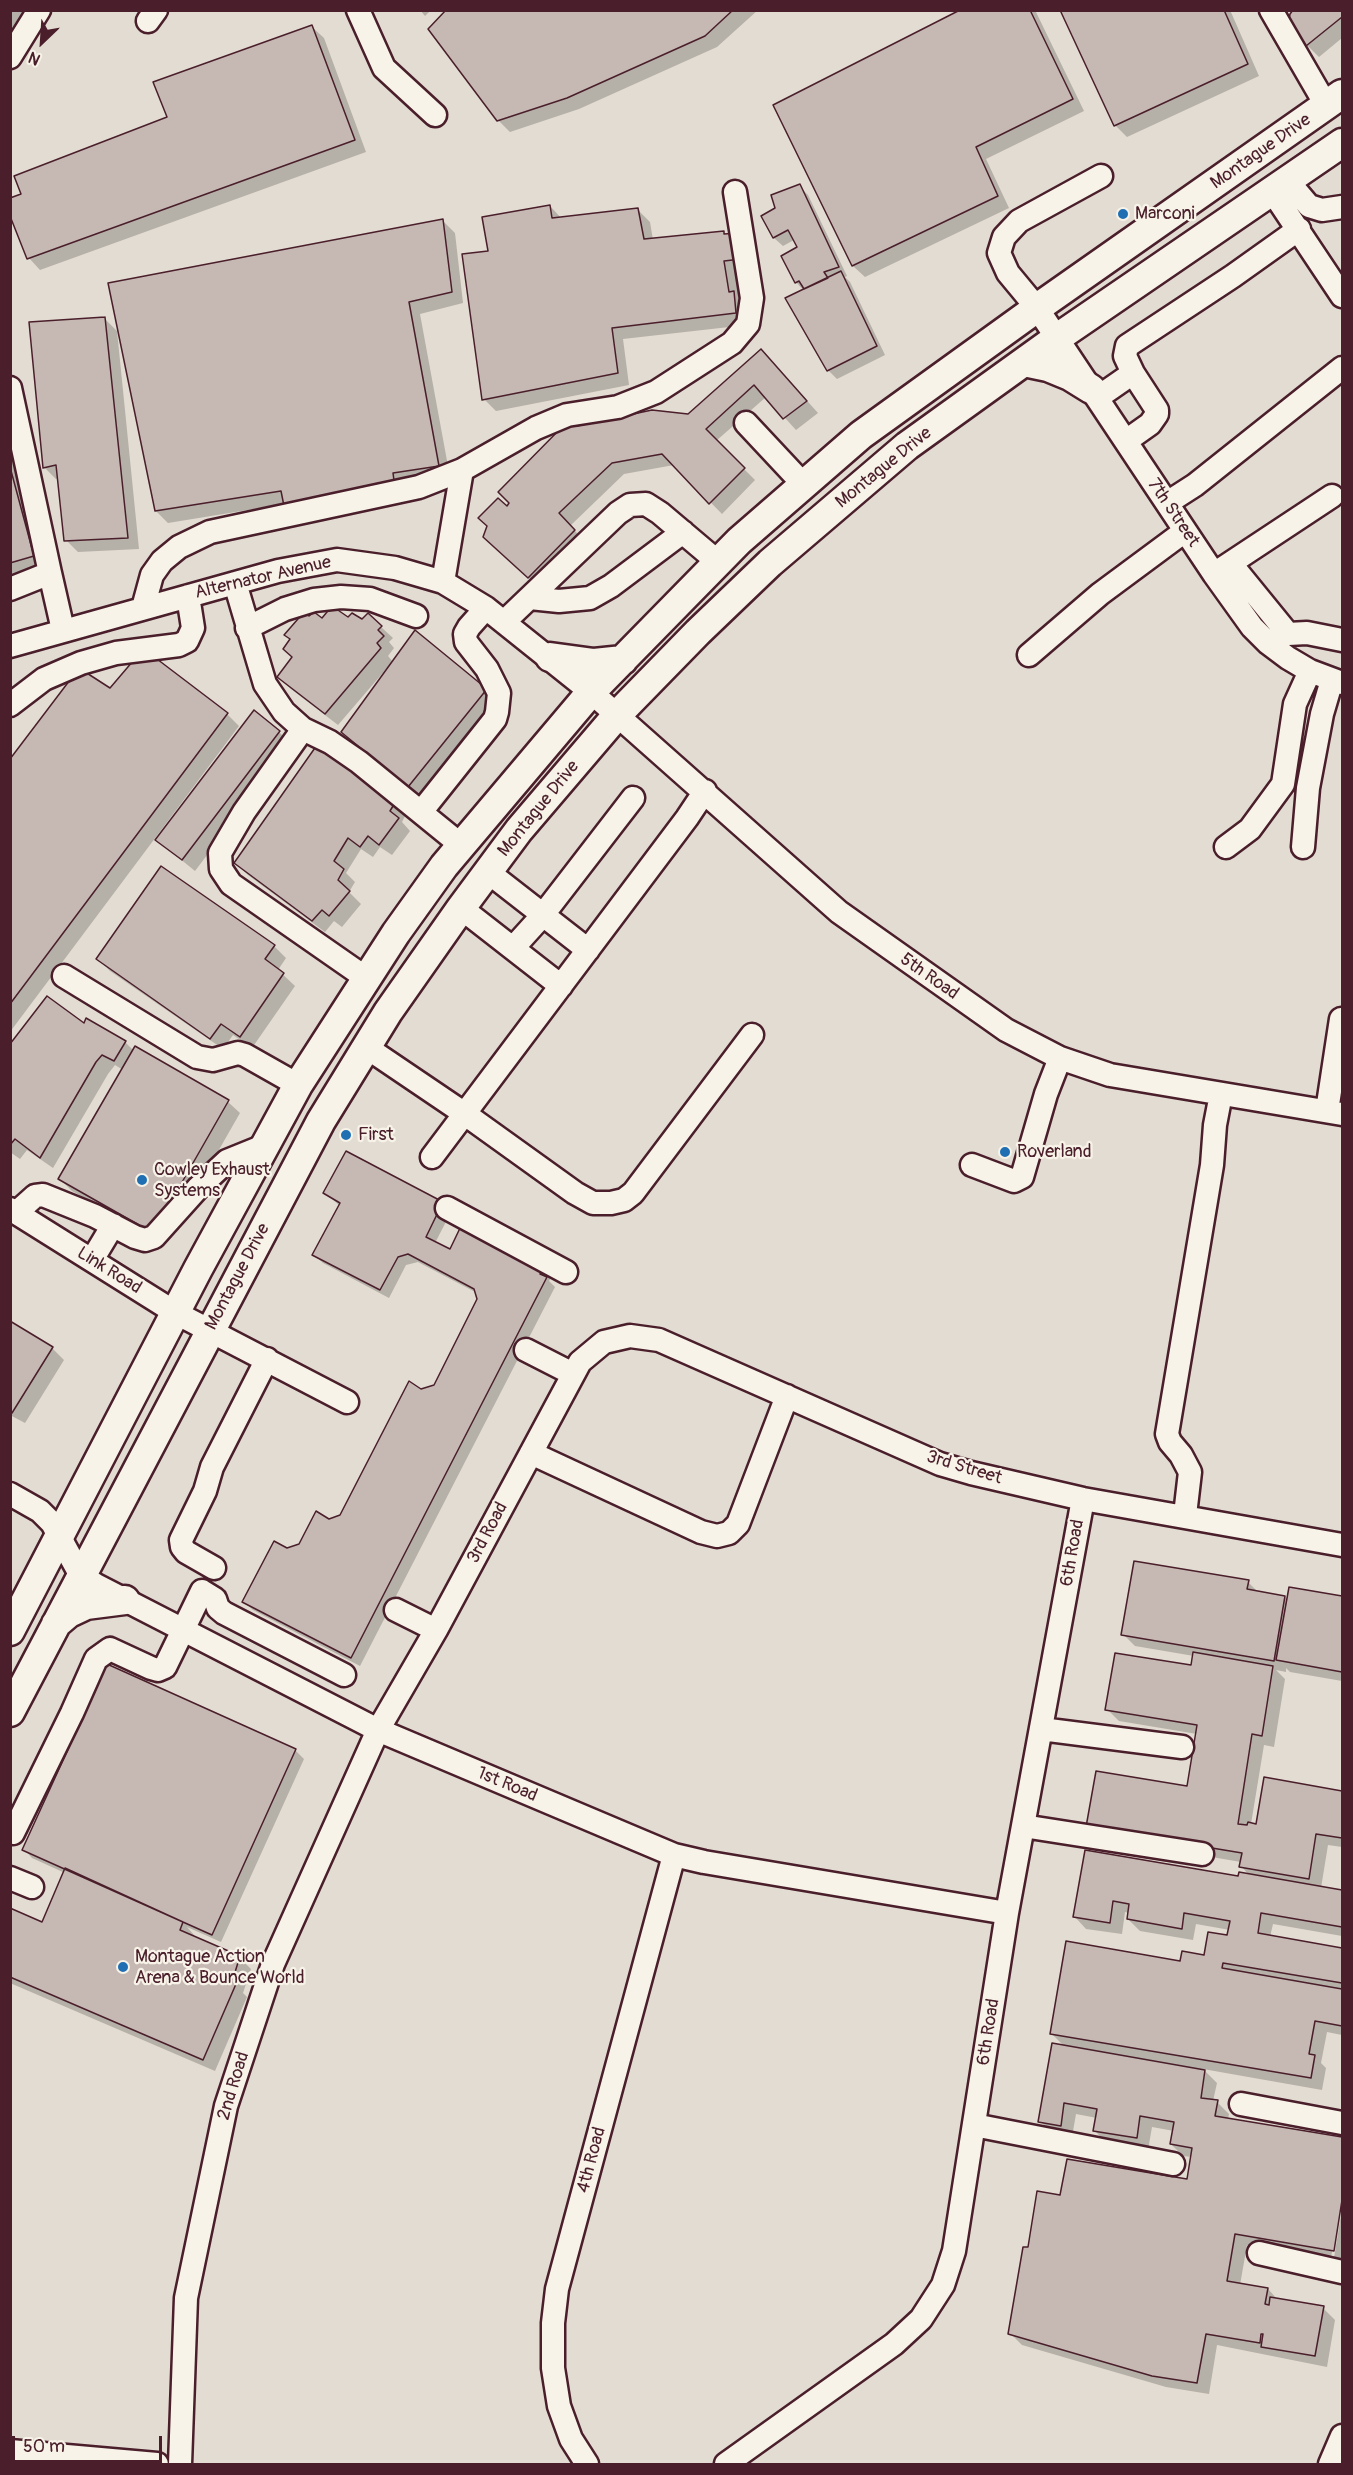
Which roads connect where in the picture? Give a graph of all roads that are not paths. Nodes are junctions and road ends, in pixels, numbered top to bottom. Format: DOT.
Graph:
graph roads {
  1 [pos="39,10"];
  2 [pos="358,10"];
  3 [pos="1271,10"];
  4 [pos="10,57"];
  5 [pos="1334,100"];
  6 [pos="435,115"];
  7 [pos="1342,143"];
  8 [pos="1101,176"];
  9 [pos="1280,186"];
  10 [pos="735,192"];
  11 [pos="1342,207"];
  12 [pos="1299,229"];
  13 [pos="1342,296"];
  14 [pos="1037,308"];
  15 [pos="1057,338"];
  16 [pos="1024,362"];
  17 [pos="1342,368"];
  18 [pos="1133,373"];
  19 [pos="10,388"];
  20 [pos="1094,394"];
  21 [pos="746,423"];
  22 [pos="1126,441"];
  23 [pos="462,470"];
  24 [pos="804,485"];
  25 [pos="1332,496"];
  26 [pos="1167,503"];
  27 [pos="1185,531"];
  28 [pos="683,532"];
  29 [pos="718,562"];
  30 [pos="312,564"];
  31 [pos="1223,569"];
  32 [pos="50,573"];
  33 [pos="443,582"];
  34 [pos="235,583"];
  35 [pos="10,589"];
  36 [pos="188,596"];
  37 [pos="530,597"];
  38 [pos="314,600"];
  39 [pos="143,608"];
  40 [pos="486,608"];
  41 [pos="416,616"];
  42 [pos="504,622"];
  43 [pos="247,628"];
  44 [pos="63,630"];
  45 [pos="1278,638"];
  46 [pos="1342,640"];
  47 [pos="10,646"];
  48 [pos="1029,655"];
  49 [pos="550,657"];
  50 [pos="622,660"];
  51 [pos="1310,671"];
  52 [pos="1337,682"];
  53 [pos="591,692"];
  54 [pos="10,705"];
  55 [pos="618,714"];
  56 [pos="303,729"];
  57 [pos="705,791"];
  58 [pos="633,798"];
  59 [pos="422,812"];
  60 [pos="461,845"];
  61 [pos="1226,847"];
  62 [pos="1303,847"];
  63 [pos="488,872"];
  64 [pos="461,908"];
  65 [pos="542,916"];
  66 [pos="513,948"];
  67 [pos="588,950"];
  68 [pos="64,976"];
  69 [pos="366,978"];
  70 [pos="561,986"];
  71 [pos="1341,1019"];
  72 [pos="752,1035"];
  73 [pos="366,1047"];
  74 [pos="1060,1058"];
  75 [pos="298,1085"];
  76 [pos="1221,1094"];
  77 [pos="1335,1112"];
  78 [pos="465,1114"];
  79 [pos="264,1146"];
  80 [pos="432,1157"];
  81 [pos="972,1166"];
  82 [pos="447,1208"];
  83 [pos="13,1211"];
  84 [pos="112,1225"];
  85 [pos="92,1260"];
  86 [pos="566,1272"];
  87 [pos="176,1313"];
  88 [pos="210,1329"];
  89 [pos="604,1342"];
  90 [pos="526,1350"];
  91 [pos="267,1359"];
  92 [pos="573,1374"];
  93 [pos="787,1396"];
  94 [pos="347,1402"];
  95 [pos="531,1453"];
  96 [pos="10,1494"];
  97 [pos="1083,1499"];
  98 [pos="1185,1515"];
  99 [pos="60,1537"];
  100 [pos="1342,1545"];
  101 [pos="214,1568"];
  102 [pos="81,1576"];
  103 [pos="125,1600"];
  104 [pos="396,1610"];
  105 [pos="54,1625"];
  106 [pos="436,1629"];
  107 [pos="182,1630"];
  108 [pos="10,1631"];
  109 [pos="344,1675"];
  110 [pos="10,1712"];
  111 [pos="1041,1729"];
  112 [pos="378,1730"];
  113 [pos="1182,1747"];
  114 [pos="1023,1826"];
  115 [pos="13,1833"];
  116 [pos="1202,1854"];
  117 [pos="675,1855"];
  118 [pos="10,1878"];
  119 [pos="32,1887"];
  120 [pos="1007,1913"];
  121 [pos="1241,2104"];
  122 [pos="1342,2123"];
  123 [pos="974,2125"];
  124 [pos="1173,2164"];
  125 [pos="1259,2253"];
  126 [pos="1342,2272"];
  127 [pos="1342,2436"];
  128 [pos="10,2451"];
  129 [pos="157,2464"];
  130 [pos="180,2464"];
  131 [pos="587,2464"];
  132 [pos="726,2464"];
  133 [pos="1330,2464"];
  1 -- 4 [label="street"];
  2 -- 6 [label="street"];
  3 -- 5 [label="street"];
  5 -- 14 [label="main road, Montague Drive"];
  7 -- 9 [label="main road, Montague Drive"];
  8 -- 14 [label="street, 7th Street"];
  9 -- 11 [label="street"];
  9 -- 12 [label="street"];
  9 -- 15 [label="main road, Montague Drive"];
  10 -- 23 [label="street"];
  12 -- 13 [label="street"];
  12 -- 18 [label="street"];
  14 -- 15 [label="street, 7th Street"];
  14 -- 24 [label="main road, Montague Drive"];
  15 -- 16 [label="main road, Montague Drive"];
  15 -- 20 [label="street, 7th Street"];
  16 -- 20 [label="main road"];
  16 -- 55 [label="main road, Montague Drive"];
  17 -- 26 [label="street"];
  18 -- 20 [label="street"];
  18 -- 22 [label="street"];
  19 -- 32 [label="street"];
  20 -- 22 [label="street, 7th Street"];
  21 -- 24 [label="street"];
  22 -- 26 [label="street, 7th Street"];
  23 -- 33 [label="street"];
  23 -- 39 [label="street"];
  24 -- 29 [label="main road, Montague Drive"];
  25 -- 31 [label="street"];
  26 -- 27 [label="street, 7th Street"];
  27 -- 31 [label="street, 7th Street"];
  27 -- 48 [label="street"];
  28 -- 29 [label="street"];
  28 -- 37 [label="street"];
  28 -- 37 [label="street"];
  29 -- 50 [label="main road, Montague Drive"];
  30 -- 33 [label="street, Alternator Avenue"];
  30 -- 34 [label="street, Alternator Avenue"];
  30 -- 38 [label="street"];
  31 -- 45 [label="street, 7th Street"];
  32 -- 35 [label="street"];
  32 -- 44 [label="street"];
  33 -- 40 [label="street, Alternator Avenue"];
  34 -- 36 [label="street, Alternator Avenue"];
  34 -- 43 [label="street"];
  36 -- 39 [label="street, Alternator Avenue"];
  36 -- 54 [label="street"];
  37 -- 42 [label="street"];
  38 -- 41 [label="street"];
  38 -- 43 [label="street"];
  39 -- 44 [label="street, Alternator Avenue"];
  40 -- 42 [label="street, Alternator Avenue"];
  40 -- 59 [label="street"];
  42 -- 49 [label="street, Alternator Avenue"];
  43 -- 56 [label="street"];
  44 -- 47 [label="street, Alternator Avenue"];
  45 -- 46 [label="street"];
  45 -- 51 [label="street, 7th Street"];
  49 -- 50 [label="main road"];
  49 -- 53 [label="street, Alternator Avenue"];
  50 -- 53 [label="main road, Montague Drive"];
  51 -- 52 [label="street, 7th Street"];
  51 -- 61 [label="street"];
  52 -- 62 [label="street"];
  53 -- 55 [label="street, 5th Road"];
  53 -- 60 [label="main road, Montague Drive"];
  55 -- 57 [label="street, 5th Road"];
  55 -- 63 [label="main road, Montague Drive"];
  56 -- 59 [label="street"];
  56 -- 69 [label="street"];
  57 -- 67 [label="street"];
  57 -- 74 [label="street, 5th Road"];
  58 -- 65 [label="street"];
  59 -- 60 [label="street"];
  60 -- 69 [label="main road, Montague Drive"];
  63 -- 64 [label="main road, Montague Drive"];
  63 -- 65 [label="street"];
  64 -- 66 [label="street"];
  64 -- 73 [label="main road, Montague Drive"];
  65 -- 66 [label="street"];
  65 -- 67 [label="street"];
  66 -- 70 [label="street"];
  67 -- 70 [label="street"];
  68 -- 75 [label="street"];
  69 -- 75 [label="main road, Montague Drive"];
  70 -- 78 [label="street"];
  71 -- 77 [label="street"];
  72 -- 78 [label="street"];
  73 -- 78 [label="street"];
  73 -- 88 [label="main road, Montague Drive"];
  74 -- 76 [label="street, 5th Road"];
  74 -- 81 [label="street"];
  75 -- 79 [label="main road, Montague Drive"];
  76 -- 77 [label="street, 5th Road"];
  76 -- 98 [label="street"];
  78 -- 80 [label="street"];
  79 -- 84 [label="street"];
  79 -- 87 [label="main road, Montague Drive"];
  82 -- 86 [label="street"];
  83 -- 84 [label="street"];
  83 -- 85 [label="street, Link Road"];
  84 -- 85 [label="street"];
  85 -- 87 [label="street, Link Road"];
  87 -- 88 [label="street, Link Road"];
  87 -- 99 [label="main road, Montague Drive"];
  88 -- 91 [label="street, Link Road"];
  88 -- 102 [label="main road, Montague Drive"];
  89 -- 92 [label="street, 3rd Road"];
  89 -- 93 [label="street, 3rd Street"];
  90 -- 92 [label="street"];
  91 -- 94 [label="street, Link Road"];
  91 -- 101 [label="street"];
  92 -- 95 [label="street, 3rd Road"];
  93 -- 95 [label="street"];
  93 -- 97 [label="street, 3rd Street"];
  95 -- 106 [label="street, 3rd Road"];
  96 -- 99 [label="street"];
  97 -- 98 [label="street, 3rd Street"];
  97 -- 111 [label="street, 6th Road"];
  98 -- 100 [label="street, 3rd Street"];
  99 -- 102 [label="street"];
  99 -- 108 [label="main road, Montague Drive"];
  102 -- 103 [label="street, 1st Road"];
  102 -- 105 [label="main road, Montague Drive"];
  103 -- 105 [label="main road"];
  103 -- 107 [label="street, 1st Road"];
  104 -- 106 [label="street"];
  105 -- 110 [label="main road, Montague Drive"];
  106 -- 112 [label="street, 3rd Road"];
  107 -- 109 [label="street"];
  107 -- 112 [label="street, 1st Road"];
  107 -- 115 [label="street"];
  111 -- 113 [label="street"];
  111 -- 114 [label="street, 6th Road"];
  112 -- 117 [label="street, 1st Road"];
  112 -- 130 [label="street, 2nd Road"];
  114 -- 116 [label="street"];
  114 -- 120 [label="street, 6th Road"];
  117 -- 120 [label="street, 1st Road"];
  117 -- 131 [label="street, 4th Road"];
  118 -- 119 [label="street"];
  120 -- 123 [label="street, 6th Road"];
  121 -- 122 [label="street"];
  123 -- 124 [label="street"];
  123 -- 132 [label="street, 6th Road"];
  125 -- 126 [label="street"];
  127 -- 133 [label="street"];
  128 -- 129 [label="street"];
}
